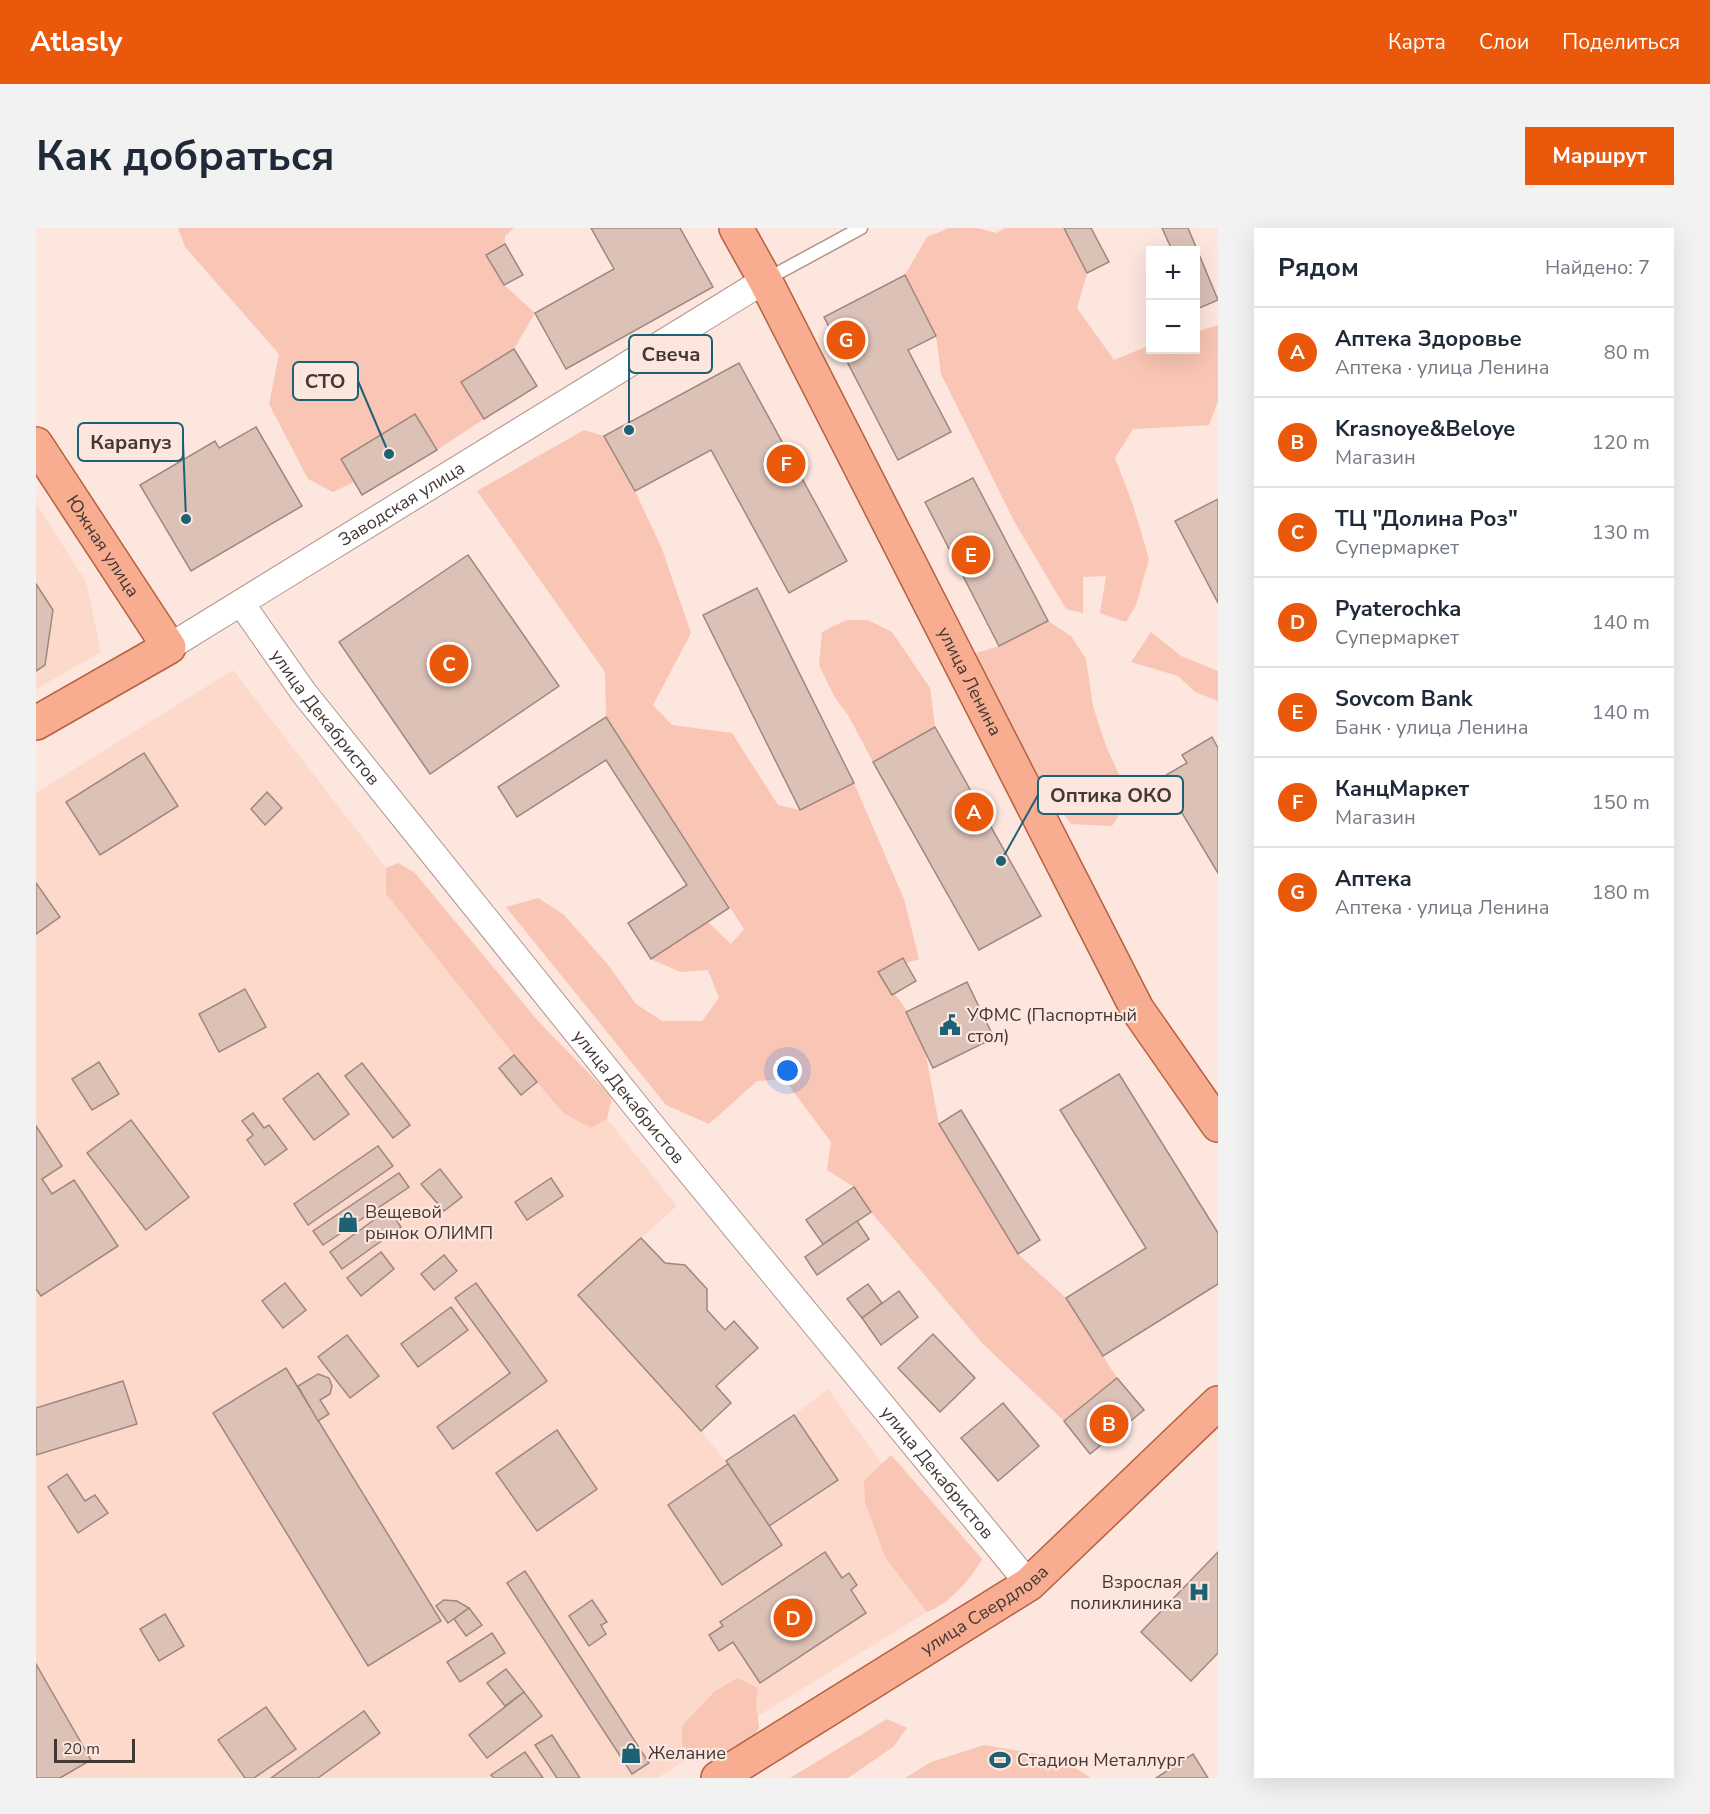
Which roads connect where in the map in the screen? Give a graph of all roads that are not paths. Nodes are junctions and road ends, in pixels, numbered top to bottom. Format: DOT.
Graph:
graph roads {
  1 [pos="736,228"];
  2 [pos="861,228"];
  3 [pos="765,280"];
  4 [pos="36,444"];
  5 [pos="241,603"];
  6 [pos="169,647"];
  7 [pos="36,723"];
  8 [pos="1218,1125"];
  9 [pos="1218,1403"];
  10 [pos="1029,1584"];
  11 [pos="718,1778"];
  1 -- 3 [label="main road, улица Ленина"];
  2 -- 3 [label="lane"];
  3 -- 5 [label="street, Заводская улица"];
  3 -- 8 [label="main road, улица Ленина"];
  4 -- 6 [label="main road, Южная улица"];
  5 -- 6 [label="street, Заводская улица"];
  5 -- 10 [label="street, улица Декабристов"];
  6 -- 7 [label="main road, Заводская улица"];
  9 -- 10 [label="main road, улица Свердлова"];
  10 -- 11 [label="main road, улица Свердлова"];
}
